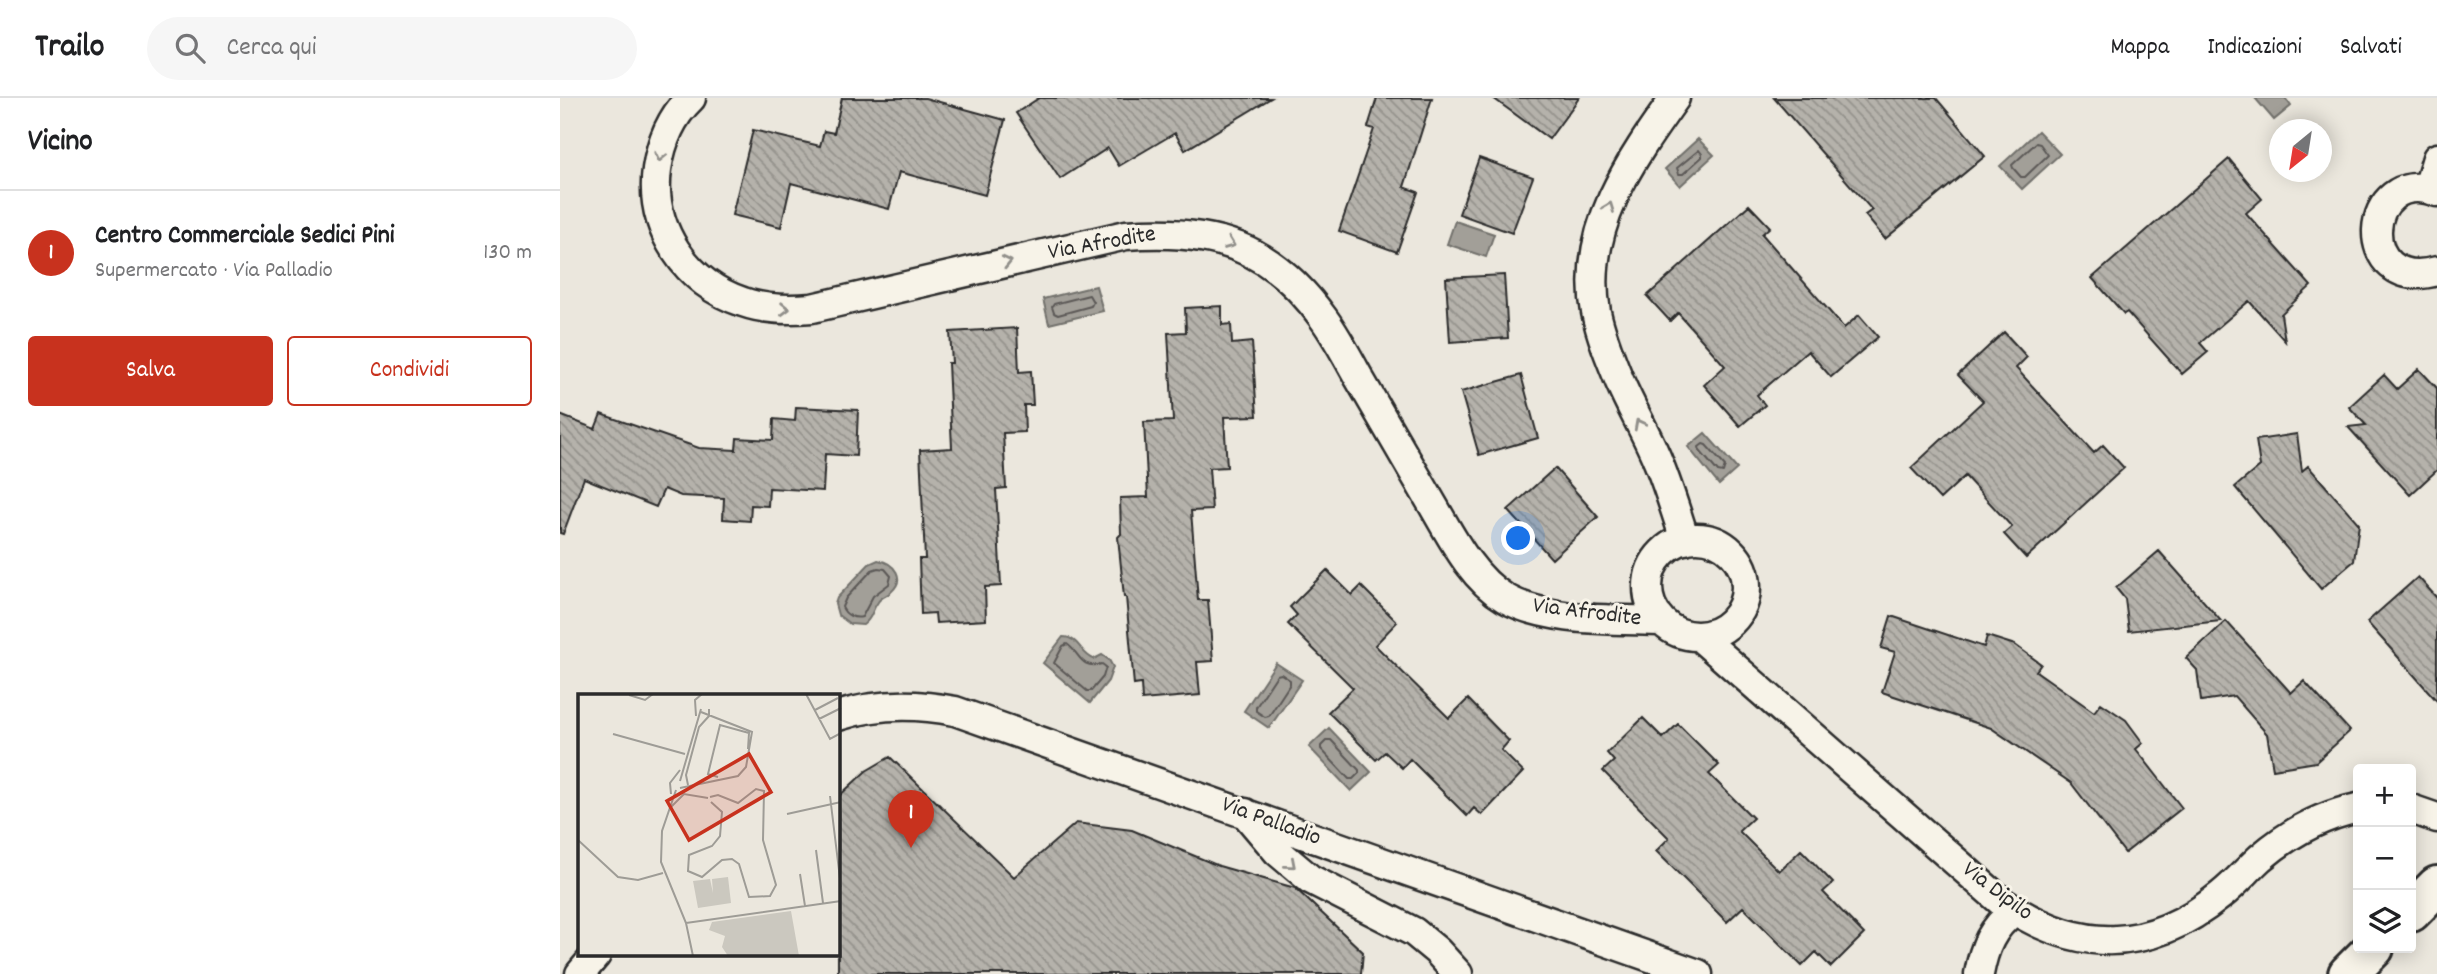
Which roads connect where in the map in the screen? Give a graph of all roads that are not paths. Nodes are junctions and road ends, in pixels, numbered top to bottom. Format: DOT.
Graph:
graph roads {
  1 [pos="691,98"];
  2 [pos="1675,98"];
  3 [pos="2437,158"];
  4 [pos="2432,190"];
  5 [pos="2437,271"];
  6 [pos="1685,540"];
  7 [pos="1661,621"];
  8 [pos="1710,634"];
  9 [pos="840,716"];
  10 [pos="2353,809"];
  11 [pos="2416,811"];
  12 [pos="1245,813"];
  13 [pos="2437,818"];
  14 [pos="2437,886"];
  15 [pos="2416,907"];
  16 [pos="2014,911"];
  17 [pos="2369,953"];
  18 [pos="595,956"];
  19 [pos="580,974"];
  20 [pos="1458,974"];
  21 [pos="1698,974"];
  22 [pos="1979,974"];
  23 [pos="2348,974"];
  1 -- 7 [label="street, Via Afrodite, one-way"];
  6 -- 2 [label="street, one-way"];
  3 -- 4 [label="street"];
  4 -- 5 [label="street"];
  6 -- 7 [label="street"];
  6 -- 8 [label="street"];
  7 -- 8 [label="street"];
  8 -- 16 [label="street, Via Dipilo"];
  9 -- 12 [label="street, Via Palladio"];
  10 -- 16 [label="street, Via Dipilo"];
  11 -- 13 [label="street"];
  12 -- 20 [label="street, one-way"];
  12 -- 21 [label="street, Via Palladio"];
  14 -- 15 [label="main road"];
  16 -- 22 [label="street"];
  17 -- 23 [label="main road"];
  18 -- 19 [label="street"];
}
